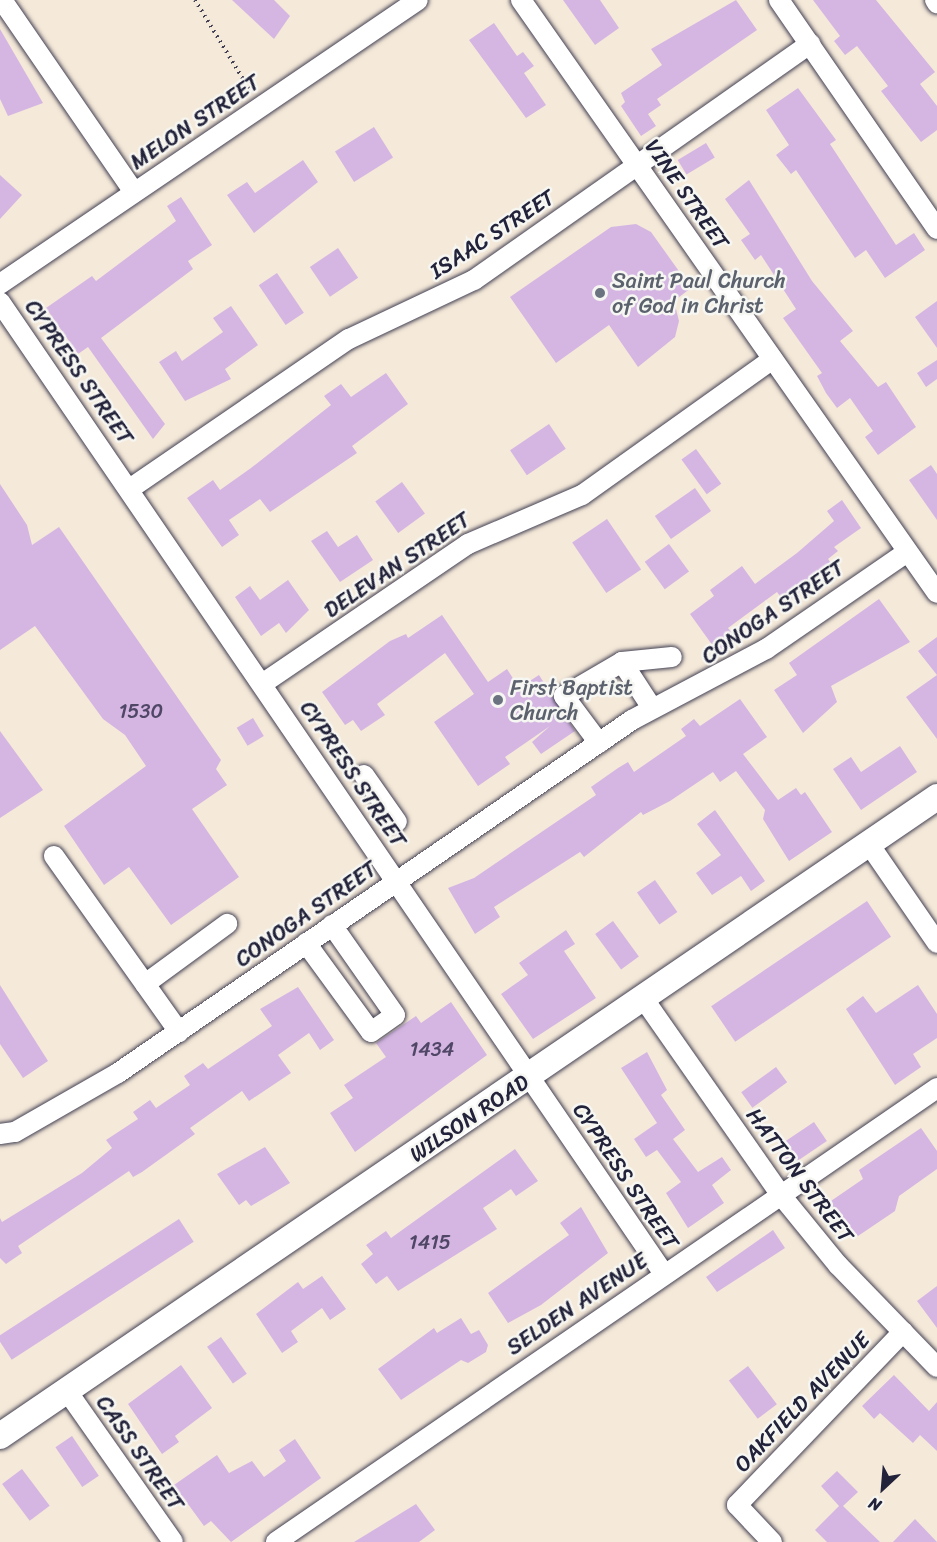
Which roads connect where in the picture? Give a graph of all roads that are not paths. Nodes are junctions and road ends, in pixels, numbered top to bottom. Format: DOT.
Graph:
graph roads {
  1 [pos="2,0"];
  2 [pos="418,0"];
  3 [pos="521,0"];
  4 [pos="779,0"];
  5 [pos="810,44"];
  6 [pos="637,165"];
  7 [pos="134,192"];
  8 [pos="937,229"];
  9 [pos="0,284"];
  10 [pos="0,302"];
  11 [pos="773,359"];
  12 [pos="130,488"];
  13 [pos="907,552"];
  14 [pos="937,593"];
  15 [pos="672,657"];
  16 [pos="622,662"];
  17 [pos="262,684"];
  18 [pos="652,708"];
  19 [pos="599,743"];
  20 [pos="364,775"];
  21 [pos="937,797"];
  22 [pos="385,805"];
  23 [pos="397,822"];
  24 [pos="358,824"];
  25 [pos="869,844"];
  26 [pos="54,856"];
  27 [pos="397,880"];
  28 [pos="227,924"];
  29 [pos="332,925"];
  30 [pos="306,943"];
  31 [pos="937,943"];
  32 [pos="145,984"];
  33 [pos="643,998"];
  34 [pos="179,1032"];
  35 [pos="530,1077"];
  36 [pos="937,1088"];
  37 [pos="0,1134"];
  38 [pos="780,1194"];
  39 [pos="664,1274"];
  40 [pos="903,1332"];
  41 [pos="937,1367"];
  42 [pos="67,1391"];
  43 [pos="0,1436"];
  44 [pos="173,1542"];
  45 [pos="276,1542"];
  46 [pos="772,1542"];
  1 -- 7 [label="street"];
  2 -- 7 [label="street, MELON STREET"];
  3 -- 6 [label="street, VINE STREET"];
  4 -- 5 [label="street"];
  5 -- 6 [label="street, ISAAC STREET"];
  5 -- 8 [label="street"];
  6 -- 11 [label="street, VINE STREET"];
  6 -- 12 [label="street, ISAAC STREET"];
  7 -- 9 [label="street, MELON STREET"];
  10 -- 12 [label="street, CYPRESS STREET"];
  11 -- 13 [label="street, VINE STREET"];
  11 -- 17 [label="street, DELEVAN STREET"];
  12 -- 17 [label="street, CYPRESS STREET"];
  13 -- 14 [label="street, VINE STREET"];
  13 -- 18 [label="street, CONOGA STREET"];
  15 -- 16 [label="street"];
  16 -- 18 [label="street"];
  16 -- 19 [label="street"];
  17 -- 24 [label="street, CYPRESS STREET"];
  18 -- 19 [label="street, CONOGA STREET"];
  19 -- 27 [label="street, CONOGA STREET"];
  20 -- 22 [label="street"];
  21 -- 25 [label="main road, WILSON ROAD"];
  22 -- 23 [label="street"];
  22 -- 24 [label="street"];
  24 -- 27 [label="street, CYPRESS STREET"];
  25 -- 31 [label="street"];
  25 -- 33 [label="main road, WILSON ROAD"];
  26 -- 32 [label="street"];
  27 -- 29 [label="street, CONOGA STREET"];
  27 -- 35 [label="street, CYPRESS STREET"];
  28 -- 32 [label="street"];
  29 -- 30 [label="street, CONOGA STREET"];
  29 -- 30 [label="street"];
  30 -- 34 [label="street, CONOGA STREET"];
  32 -- 34 [label="street"];
  33 -- 35 [label="main road, WILSON ROAD"];
  33 -- 38 [label="street, HATTON STREET"];
  34 -- 37 [label="street, CONOGA STREET"];
  35 -- 39 [label="street, CYPRESS STREET"];
  35 -- 42 [label="main road, WILSON ROAD"];
  36 -- 38 [label="street, SELDEN AVENUE"];
  38 -- 39 [label="street, SELDEN AVENUE"];
  38 -- 40 [label="street, HATTON STREET"];
  39 -- 45 [label="street, SELDEN AVENUE"];
  40 -- 41 [label="street, HATTON STREET"];
  40 -- 46 [label="street, OAKFIELD AVENUE"];
  42 -- 43 [label="main road, WILSON ROAD"];
  42 -- 44 [label="street, CASS STREET"];
}
